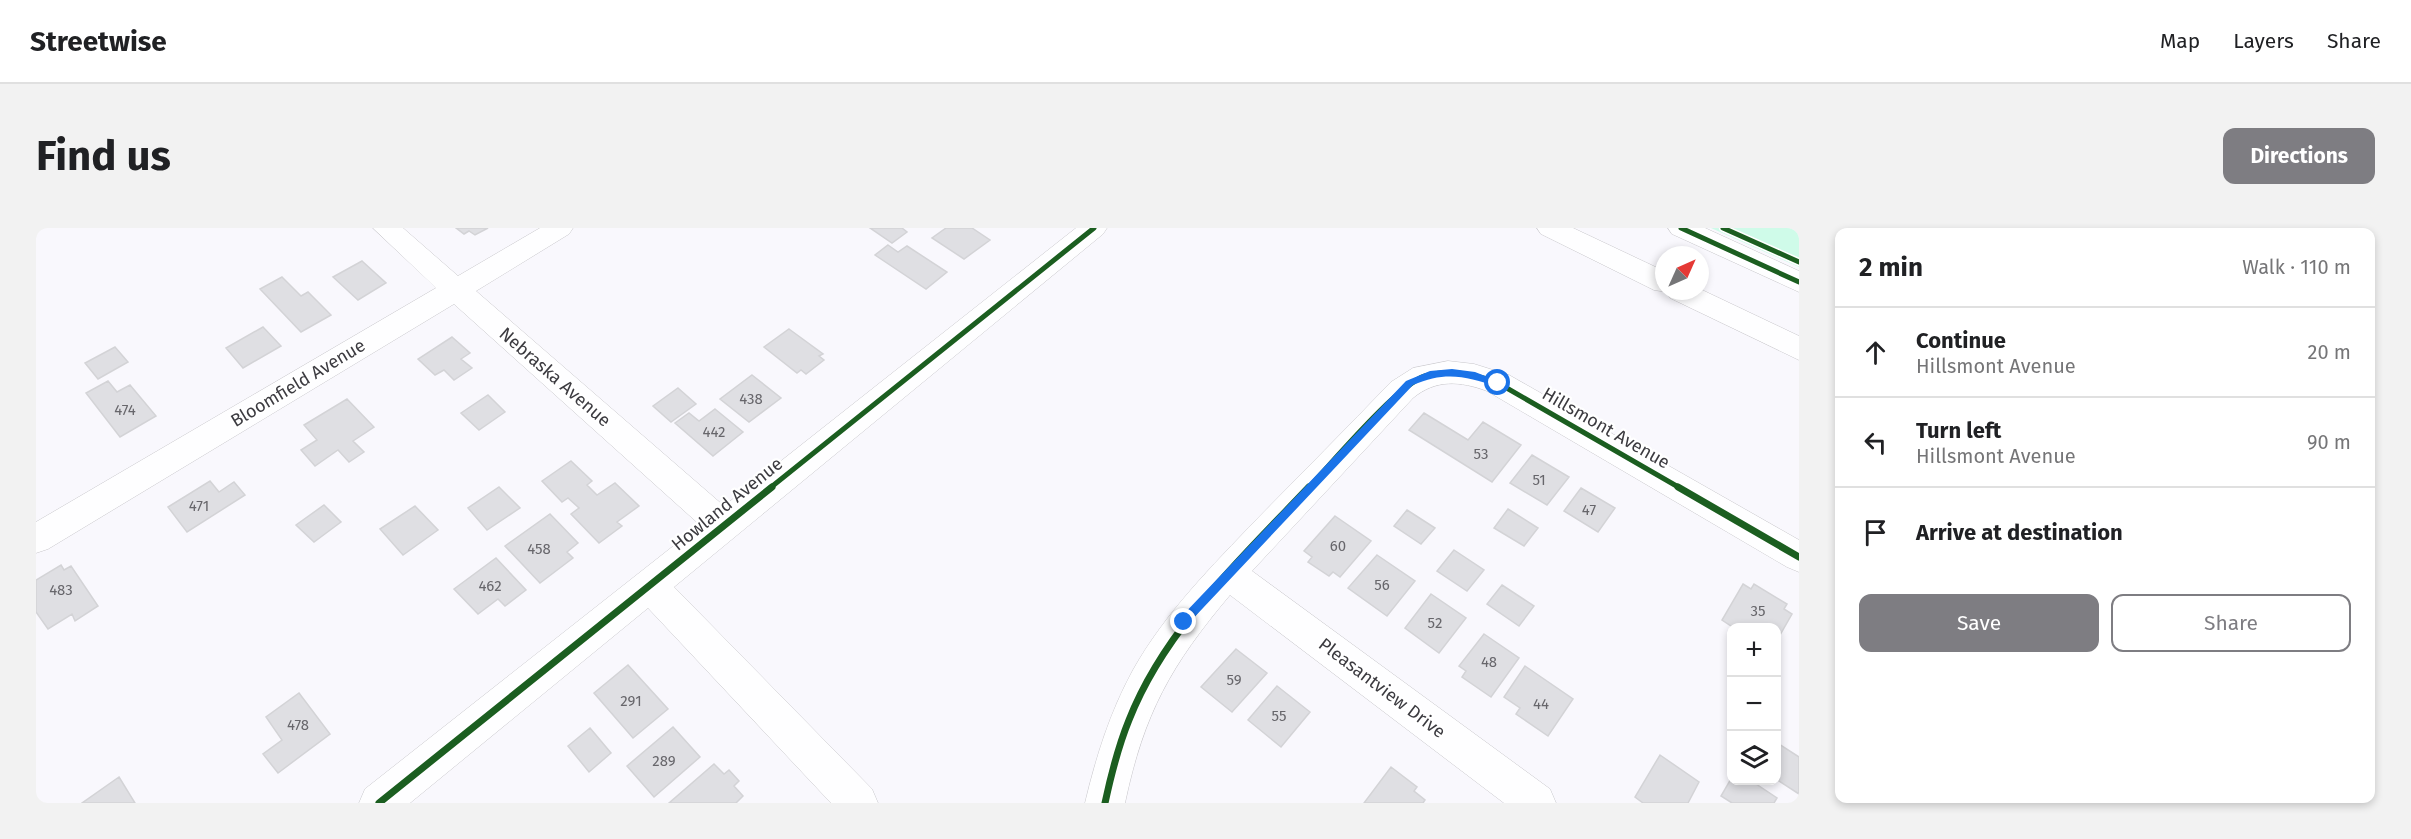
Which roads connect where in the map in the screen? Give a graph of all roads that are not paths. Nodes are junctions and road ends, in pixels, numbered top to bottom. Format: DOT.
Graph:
graph roads {
  1 [pos="386,228"];
  2 [pos="560,228"];
  3 [pos="1094,228"];
  4 [pos="1550,228"];
  5 [pos="1681,228"];
  6 [pos="1655,279"];
  7 [pos="1799,282"];
  8 [pos="456,290"];
  9 [pos="1698,300"];
  10 [pos="1799,349"];
  11 [pos="724,526"];
  12 [pos="36,539"];
  13 [pos="1799,556"];
  14 [pos="1228,573"];
  15 [pos="650,585"];
  16 [pos="378,803"];
  17 [pos="858,803"];
  18 [pos="1105,803"];
  19 [pos="1536,803"];
  1 -- 8 [label="street, Nebraska Avenue"];
  2 -- 8 [label="street, Bloomfield Avenue"];
  3 -- 11 [label="street, Howland Avenue"];
  4 -- 6 [label="street"];
  5 -- 7 [label="street"];
  8 -- 11 [label="street, Nebraska Avenue"];
  8 -- 12 [label="street, Bloomfield Avenue"];
  9 -- 10 [label="street"];
  11 -- 15 [label="street, Howland Avenue"];
  13 -- 14 [label="street, Hillsmont Avenue"];
  14 -- 18 [label="street, Hillsmont Avenue"];
  14 -- 19 [label="street, Pleasantview Drive"];
  15 -- 16 [label="street, Howland Avenue"];
  15 -- 17 [label="street"];
}
